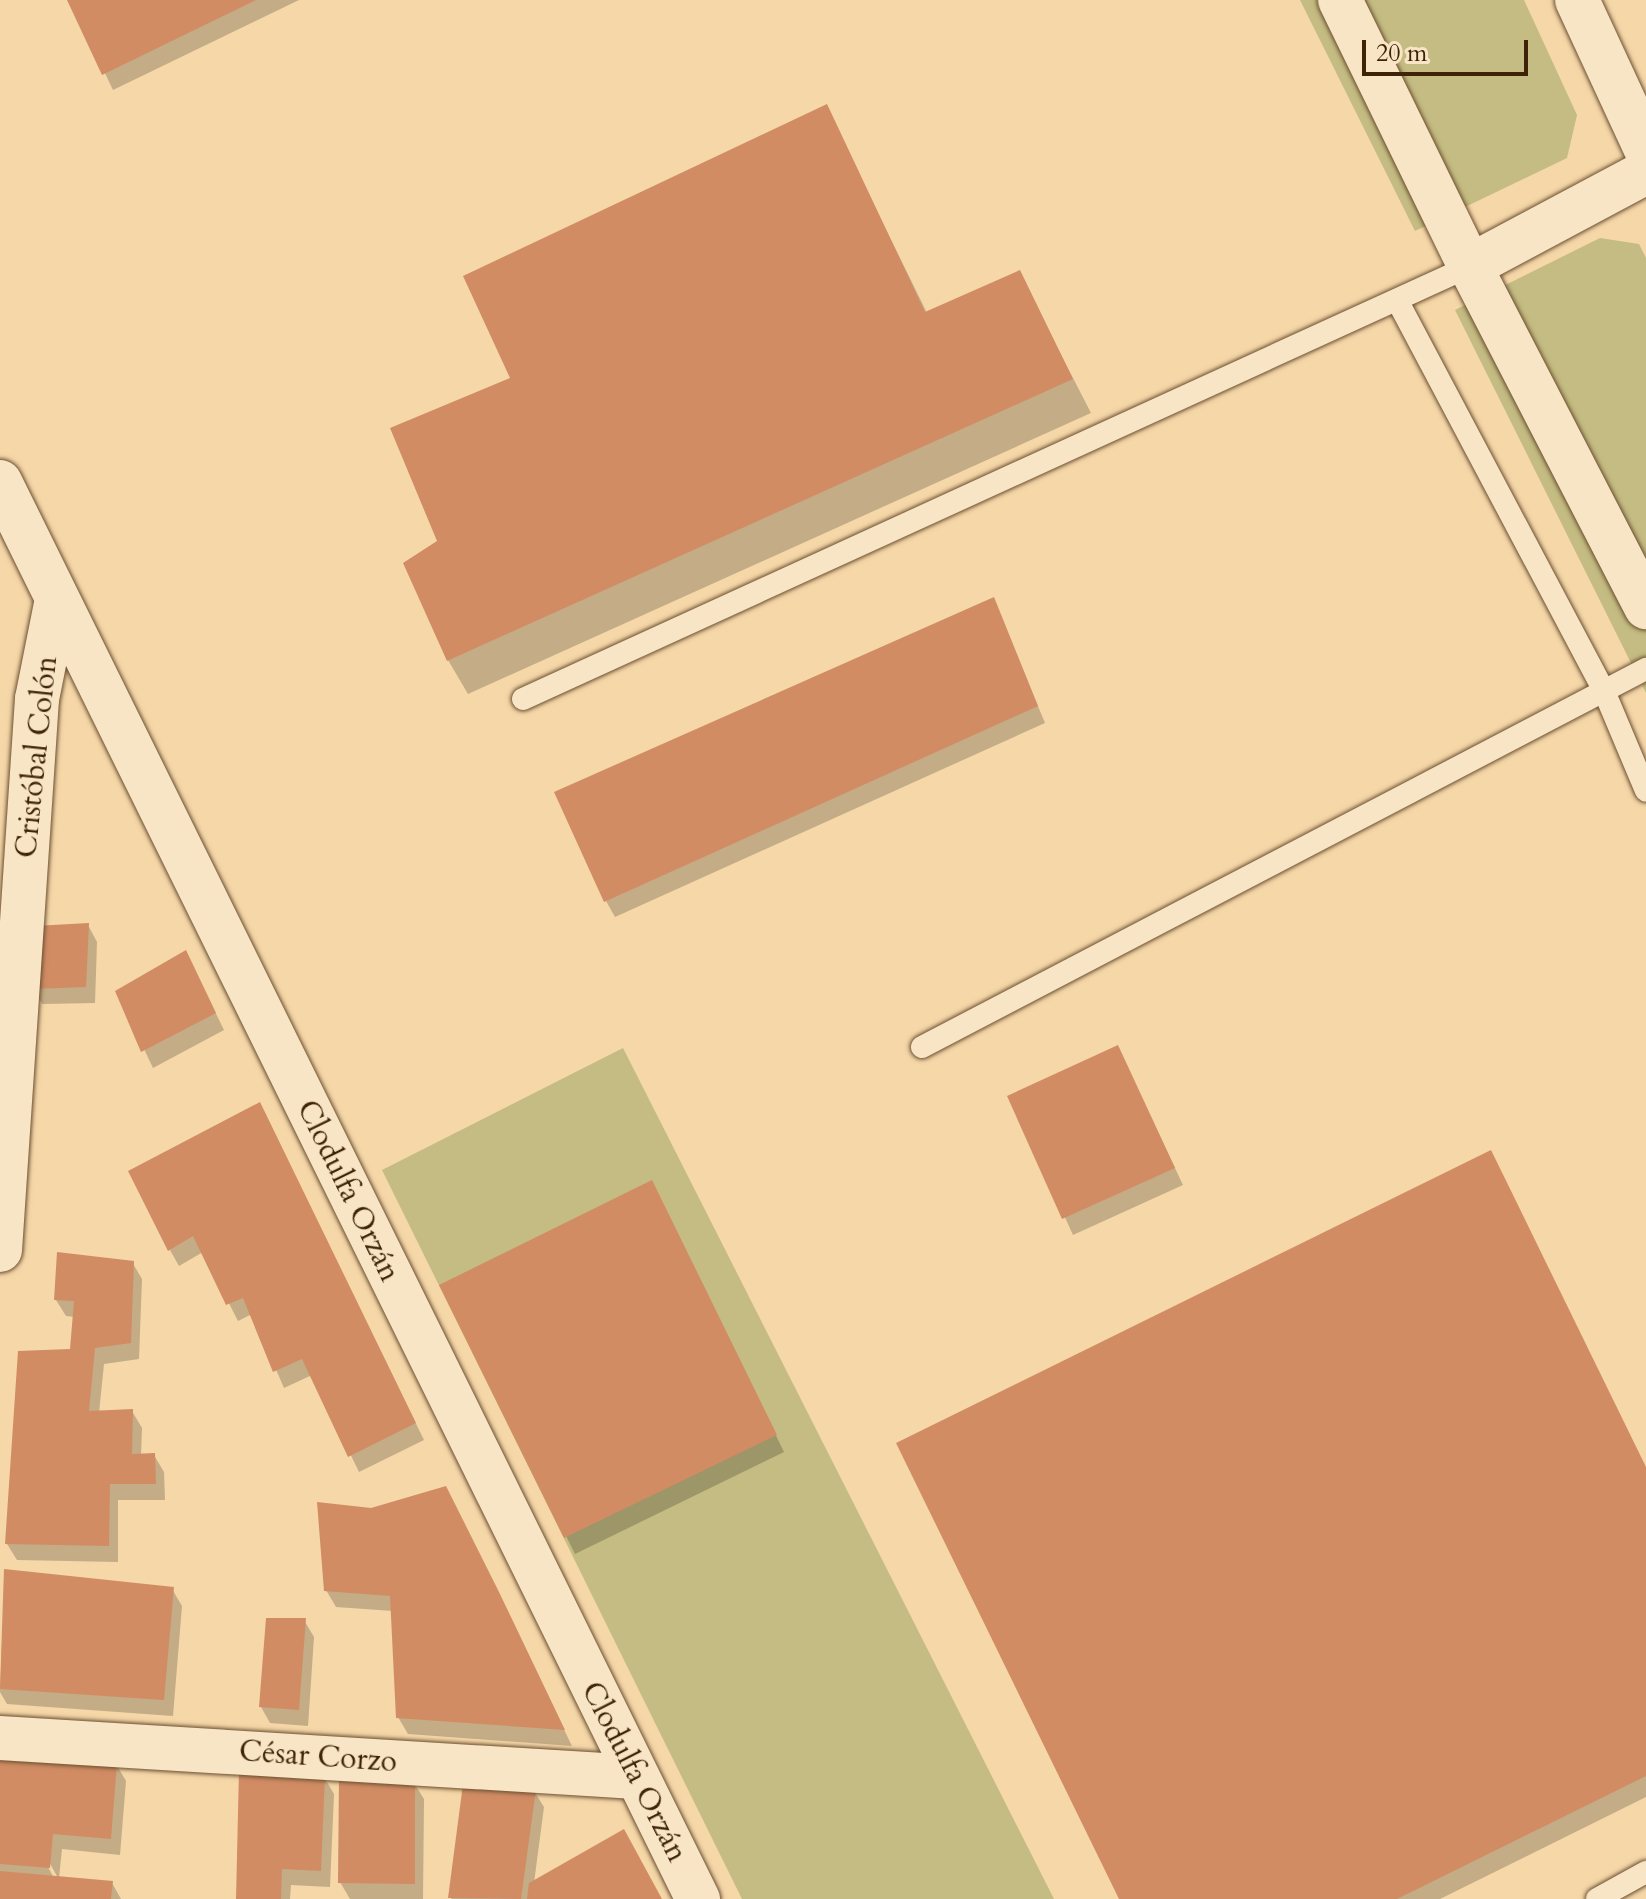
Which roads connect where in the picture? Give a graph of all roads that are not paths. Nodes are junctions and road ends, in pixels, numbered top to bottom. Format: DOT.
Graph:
graph roads {
  1 [pos="1340,0"];
  2 [pos="1577,0"];
  3 [pos="1646,149"];
  4 [pos="1646,172"];
  5 [pos="1470,266"];
  6 [pos="1397,300"];
  7 [pos="0,482"];
  8 [pos="57,599"];
  9 [pos="1646,607"];
  10 [pos="1646,669"];
  11 [pos="1604,691"];
  12 [pos="523,699"];
  13 [pos="1646,791"];
  14 [pos="922,1047"];
  15 [pos="4,1110"];
  16 [pos="0,1250"];
  17 [pos="0,1738"];
  18 [pos="636,1777"];
  19 [pos="1646,1872"];
  20 [pos="698,1899"];
  21 [pos="1597,1899"];
  1 -- 5 [label="street"];
  2 -- 3 [label="street"];
  4 -- 5 [label="street"];
  5 -- 6 [label="lane"];
  5 -- 9 [label="street"];
  6 -- 11 [label="lane"];
  6 -- 12 [label="lane"];
  7 -- 8 [label="street, Clodulfa Orzán"];
  8 -- 15 [label="street, Cristóbal Colón"];
  8 -- 18 [label="street, Clodulfa Orzán"];
  10 -- 11 [label="lane"];
  11 -- 13 [label="lane"];
  11 -- 14 [label="lane"];
  15 -- 16 [label="street, Cristóbal Colón"];
  17 -- 18 [label="street, César Corzo"];
  18 -- 20 [label="street, Clodulfa Orzán"];
  19 -- 21 [label="lane"];
}
